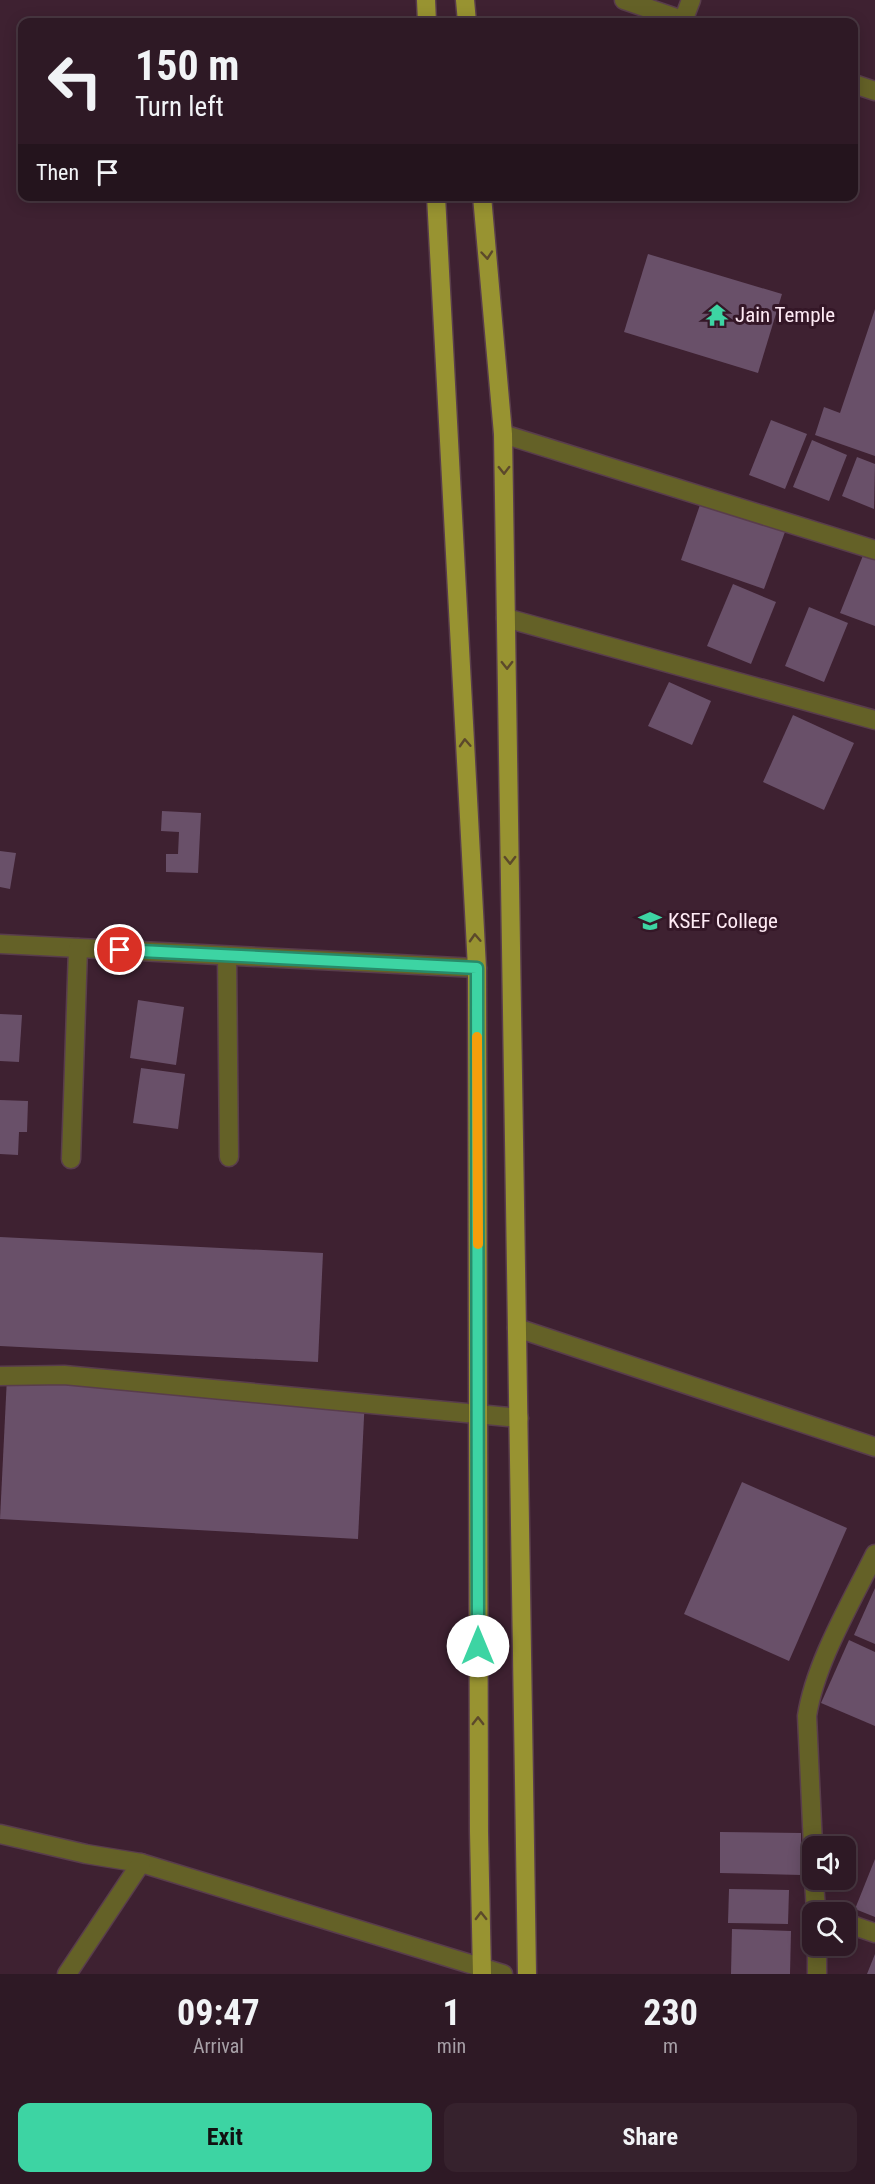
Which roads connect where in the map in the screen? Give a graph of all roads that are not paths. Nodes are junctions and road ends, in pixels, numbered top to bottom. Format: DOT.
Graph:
graph roads {
  1 [pos="426,0"];
  2 [pos="465,0"];
  3 [pos="624,0"];
  4 [pos="691,0"];
  5 [pos="427,18"];
  6 [pos="467,18"];
  7 [pos="675,18"];
  8 [pos="687,18"];
  9 [pos="858,86"];
  10 [pos="875,92"];
  11 [pos="436,201"];
  12 [pos="482,201"];
  13 [pos="503,434"];
  14 [pos="875,550"];
  15 [pos="506,618"];
  16 [pos="875,720"];
  17 [pos="0,944"];
  18 [pos="78,948"];
  19 [pos="227,956"];
  20 [pos="477,968"];
  21 [pos="229,1157"];
  22 [pos="71,1160"];
  23 [pos="517,1328"];
  24 [pos="0,1376"];
  25 [pos="478,1415"];
  26 [pos="519,1418"];
  27 [pos="875,1447"];
  28 [pos="875,1554"];
  29 [pos="0,1834"];
  30 [pos="813,1836"];
  31 [pos="141,1863"];
  32 [pos="856,1927"];
  33 [pos="875,1934"];
  34 [pos="817,1956"];
  35 [pos="482,1971"];
  36 [pos="67,1974"];
  37 [pos="503,1974"];
  38 [pos="527,1974"];
  39 [pos="817,1974"];
  1 -- 5 [label="main road"];
  2 -- 6 [label="main road"];
  3 -- 7 [label="street"];
  4 -- 8 [label="street"];
  9 -- 10 [label="street"];
  20 -- 11 [label="main road, one-way"];
  12 -- 13 [label="main road, one-way"];
  13 -- 14 [label="street"];
  13 -- 15 [label="main road, one-way"];
  15 -- 16 [label="street"];
  15 -- 23 [label="main road, one-way"];
  17 -- 18 [label="street"];
  18 -- 19 [label="street"];
  18 -- 22 [label="street"];
  19 -- 20 [label="street"];
  19 -- 21 [label="street"];
  20 -- 25 [label="main road"];
  23 -- 26 [label="main road"];
  23 -- 27 [label="street"];
  24 -- 25 [label="street"];
  25 -- 26 [label="street"];
  35 -- 25 [label="main road, one-way"];
  26 -- 38 [label="main road"];
  28 -- 30 [label="street"];
  29 -- 31 [label="street"];
  31 -- 35 [label="street"];
  31 -- 36 [label="street"];
  32 -- 33 [label="street"];
  34 -- 39 [label="street"];
  35 -- 37 [label="street"];
}
